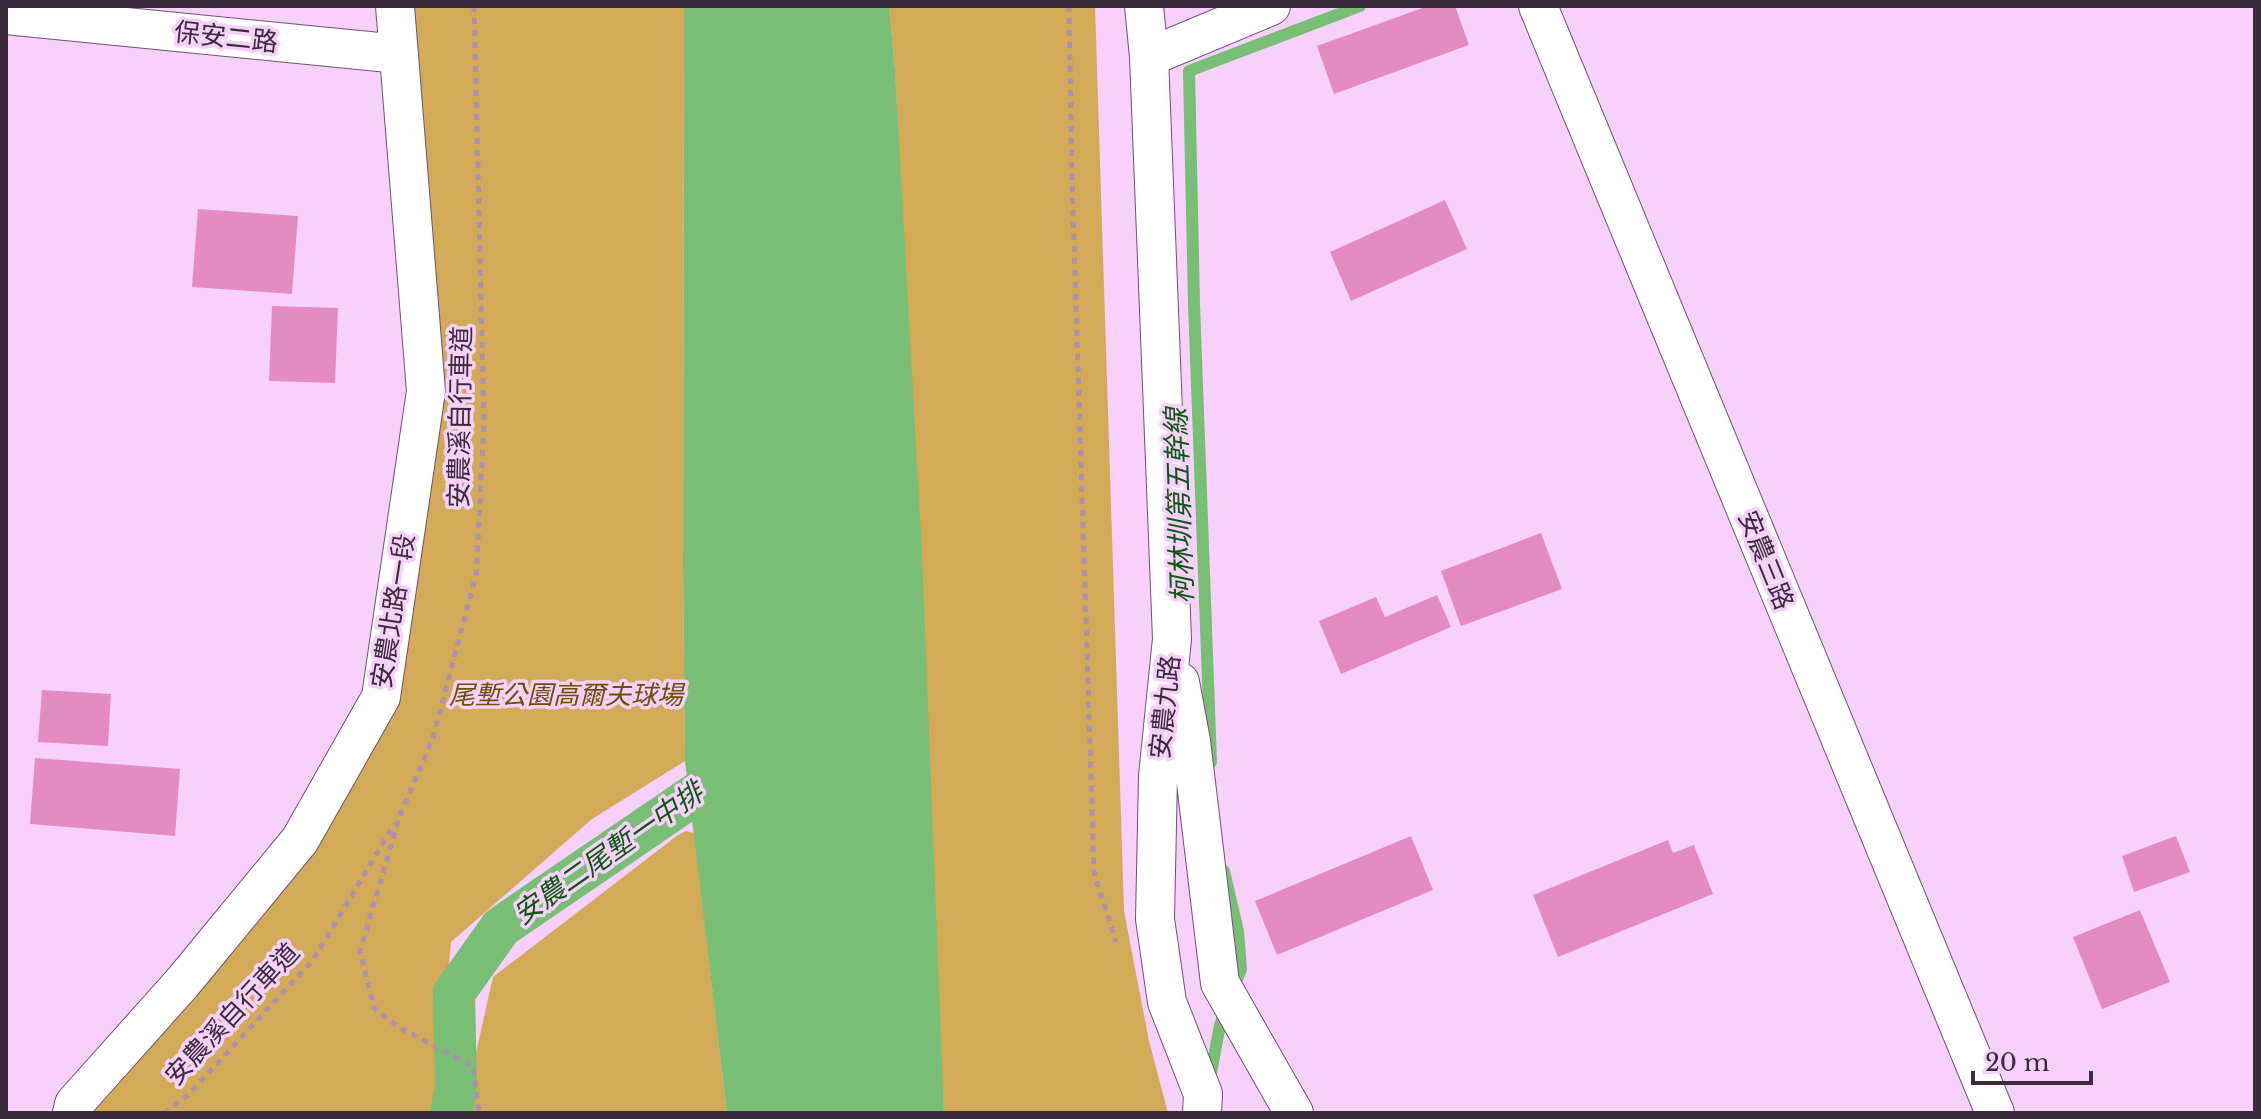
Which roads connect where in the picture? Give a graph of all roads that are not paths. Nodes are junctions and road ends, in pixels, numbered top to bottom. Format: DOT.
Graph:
graph roads {
  1 [pos="395,6"];
  2 [pos="1144,6"];
  3 [pos="1271,6"];
  4 [pos="1538,6"];
  5 [pos="6,15"];
  6 [pos="399,54"];
  7 [pos="1149,57"];
  8 [pos="1172,639"];
  9 [pos="72,1113"];
  10 [pos="1202,1113"];
  11 [pos="1294,1113"];
  12 [pos="1995,1113"];
  1 -- 6 [label="street, 安農北路一段"];
  2 -- 7 [label="street, 安農九路"];
  3 -- 7 [label="street"];
  4 -- 12 [label="street, 安農三路"];
  5 -- 6 [label="street, 保安二路"];
  6 -- 9 [label="street, 安農北路一段"];
  7 -- 8 [label="street, 安農九路"];
  8 -- 10 [label="street, 安農九路"];
  8 -- 11 [label="street"];
}
